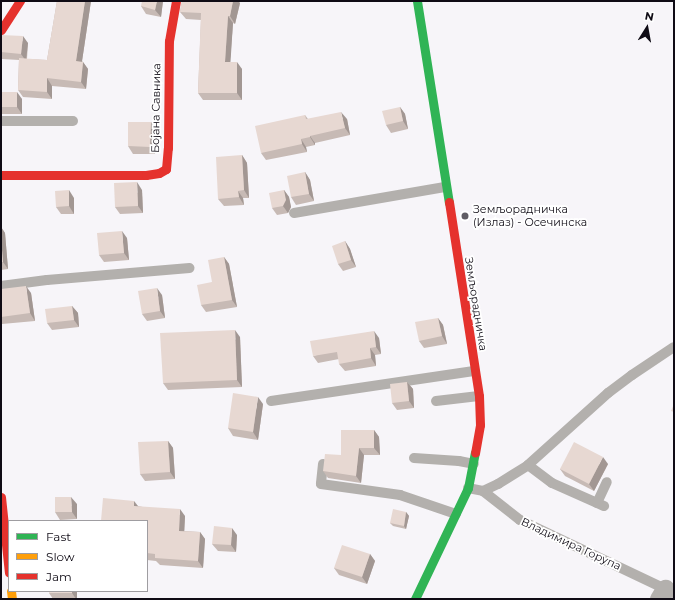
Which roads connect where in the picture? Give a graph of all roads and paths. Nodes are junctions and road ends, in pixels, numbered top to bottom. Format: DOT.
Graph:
graph roads {
  1 [pos="20,1"];
  2 [pos="176,1"];
  3 [pos="417,1"];
  4 [pos="1,30"];
  5 [pos="73,120"];
  6 [pos="1,121"];
  7 [pos="1,175"];
  8 [pos="445,187"];
  9 [pos="294,213"];
  10 [pos="189,268"];
  11 [pos="1,286"];
  12 [pos="674,347"];
  13 [pos="474,371"];
  14 [pos="479,396"];
  15 [pos="436,401"];
  16 [pos="271,402"];
  17 [pos="414,458"];
  18 [pos="323,464"];
  19 [pos="474,464"];
  20 [pos="528,465"];
  21 [pos="607,482"];
  22 [pos="468,488"];
  23 [pos="483,491"];
  24 [pos="1,497"];
  25 [pos="456,514"];
  26 [pos="8,564"];
  27 [pos="666,594"];
  28 [pos="415,599"];
  1 -- 4 [label="street"];
  2 -- 7 [label="street, Бојана Савника"];
  3 -- 8 [label="street, Земљорадничка"];
  5 -- 6 [label="lane"];
  8 -- 9 [label="lane"];
  8 -- 13 [label="street, Земљорадничка"];
  10 -- 11 [label="lane"];
  12 -- 20 [label="lane"];
  13 -- 14 [label="street, Земљорадничка"];
  13 -- 16 [label="lane"];
  14 -- 15 [label="lane"];
  14 -- 19 [label="street, Земљорадничка"];
  17 -- 19 [label="lane"];
  18 -- 25 [label="lane"];
  19 -- 22 [label="street, Земљорадничка"];
  20 -- 21 [label="lane"];
  20 -- 23 [label="lane"];
  22 -- 23 [label="lane"];
  22 -- 25 [label="street, Земљорадничка"];
  23 -- 27 [label="lane, Владимира Горупа"];
  24 -- 26 [label="street"];
  25 -- 28 [label="street, Земљорадничка"];
}
